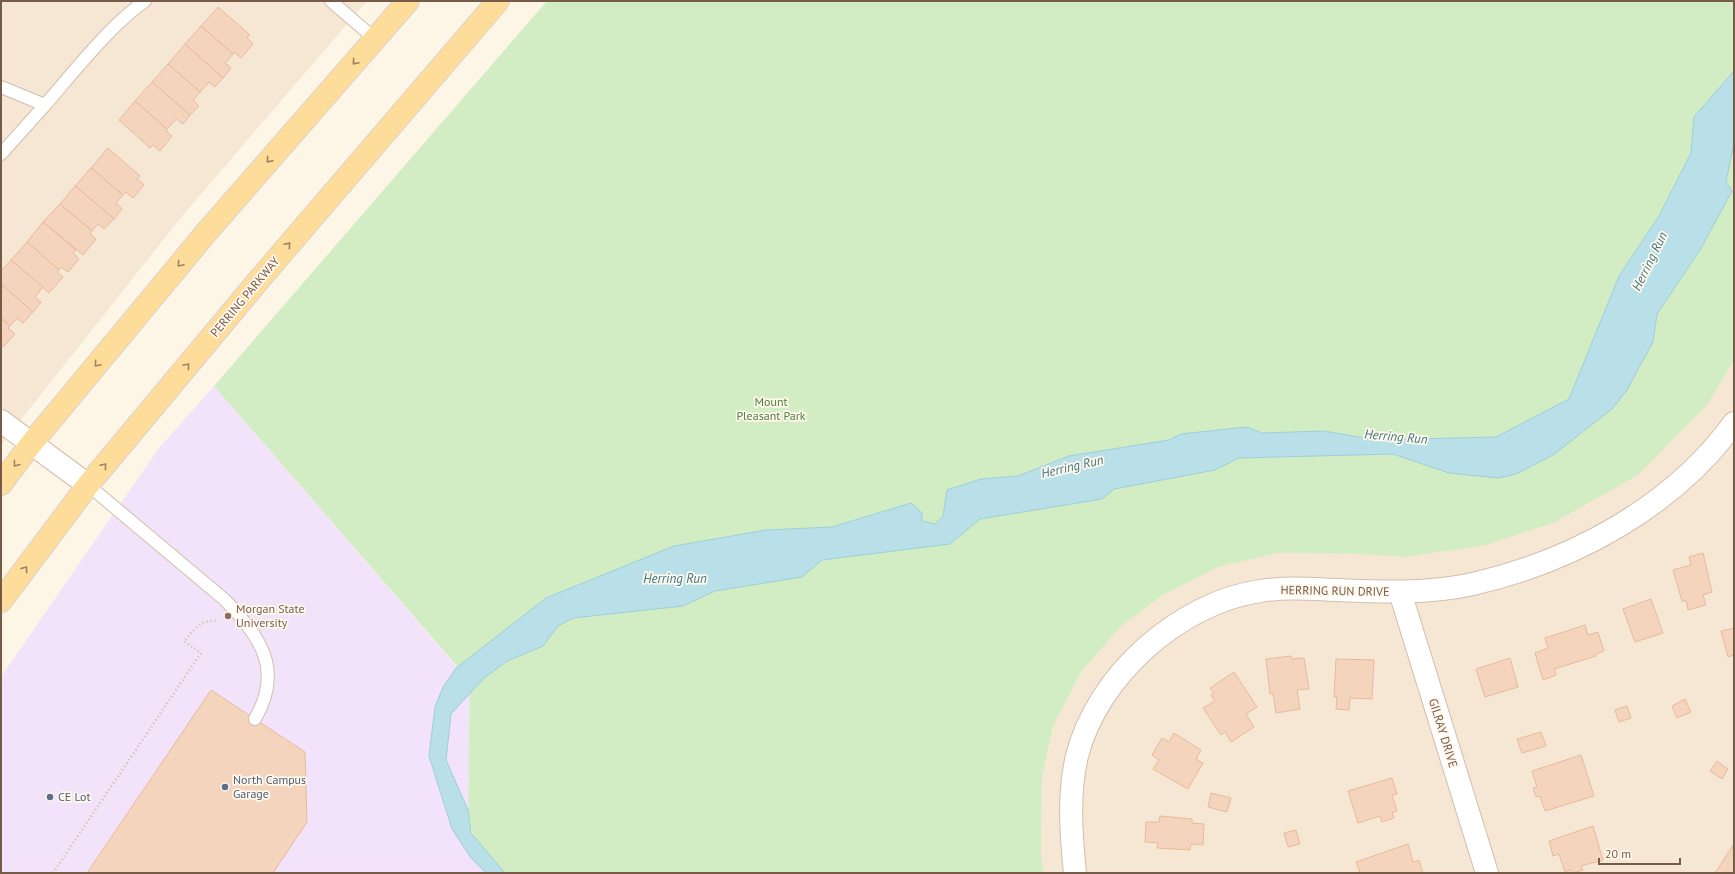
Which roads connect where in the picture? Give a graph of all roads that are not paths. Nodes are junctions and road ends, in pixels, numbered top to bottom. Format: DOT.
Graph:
graph roads {
  1 [pos="145,1"];
  2 [pos="331,1"];
  3 [pos="408,1"];
  4 [pos="498,1"];
  5 [pos="375,39"];
  6 [pos="1,86"];
  7 [pos="45,105"];
  8 [pos="1,154"];
  9 [pos="1,421"];
  10 [pos="1734,423"];
  11 [pos="31,444"];
  12 [pos="1,484"];
  13 [pos="88,485"];
  14 [pos="1400,592"];
  15 [pos="1,600"];
  16 [pos="255,719"];
  17 [pos="1075,873"];
  18 [pos="1487,873"];
  1 -- 7 [label="lane"];
  2 -- 5 [label="lane"];
  3 -- 5 [label="main road"];
  13 -- 4 [label="main road, PERRING PARKWAY, one-way"];
  5 -- 11 [label="main road, one-way"];
  6 -- 7 [label="lane"];
  7 -- 8 [label="lane"];
  9 -- 11 [label="street"];
  10 -- 14 [label="street, HERRING RUN DRIVE"];
  11 -- 12 [label="main road, one-way"];
  11 -- 13 [label="street"];
  15 -- 13 [label="main road, PERRING PARKWAY, one-way"];
  13 -- 16 [label="lane"];
  14 -- 17 [label="street, HERRING RUN DRIVE"];
  14 -- 18 [label="street, GILRAY DRIVE"];
}
